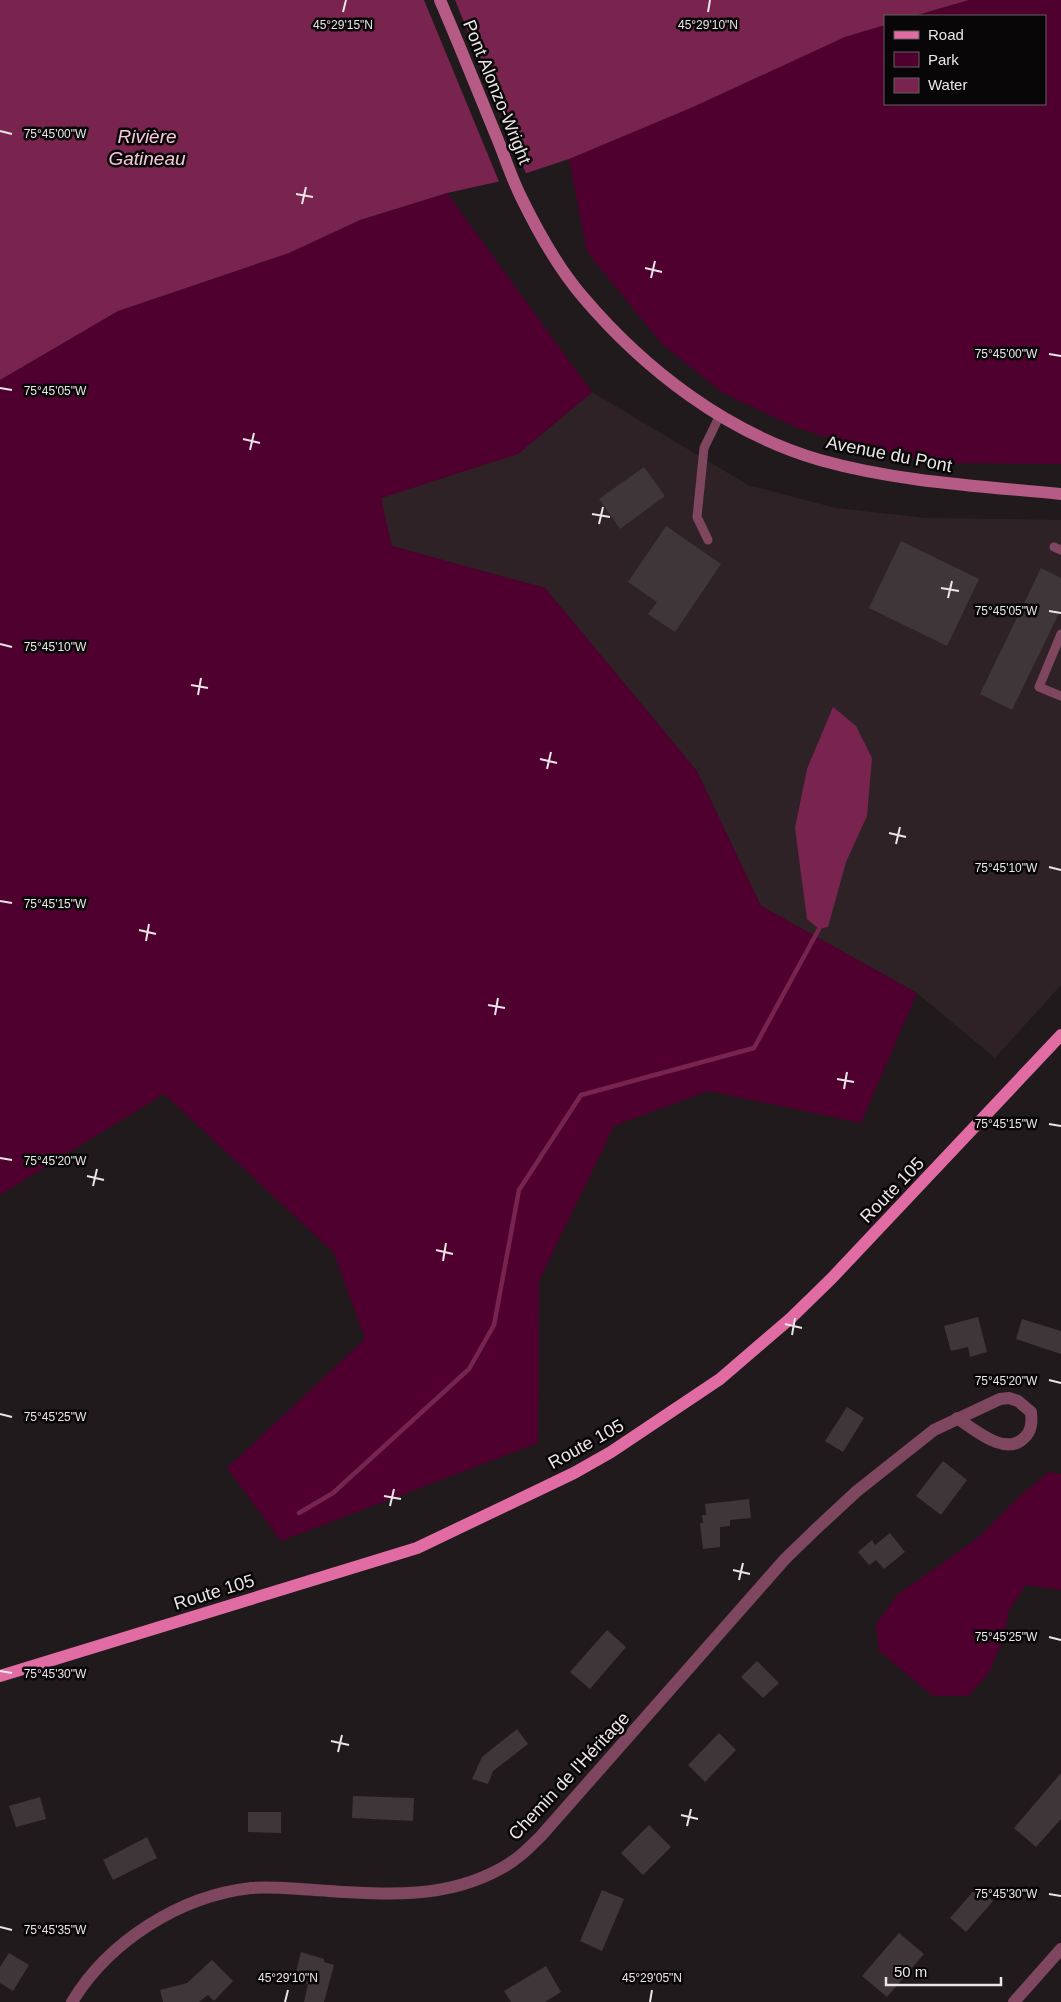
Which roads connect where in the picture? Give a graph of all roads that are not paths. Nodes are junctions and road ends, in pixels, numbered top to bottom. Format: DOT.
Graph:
graph roads {
  1 [pos="440,0"];
  2 [pos="521,197"];
  3 [pos="720,415"];
  4 [pos="1061,494"];
  5 [pos="708,540"];
  6 [pos="1061,636"];
  7 [pos="1061,696"];
  8 [pos="1061,1035"];
  9 [pos="957,1418"];
  10 [pos="0,1676"];
  11 [pos="1061,1949"];
  12 [pos="72,2002"];
  13 [pos="1014,2002"];
  1 -- 2 [label="main road, Pont Alonzo-Wright"];
  2 -- 3 [label="main road, Avenue du Pont"];
  3 -- 4 [label="main road, Avenue du Pont"];
  3 -- 5 [label="lane"];
  6 -- 7 [label="lane"];
  8 -- 10 [label="main road, Route 105"];
  9 -- 9 [label="street, Chemin de l'Héritage"];
  9 -- 12 [label="street, Chemin de l'Héritage"];
  11 -- 13 [label="street"];
}
